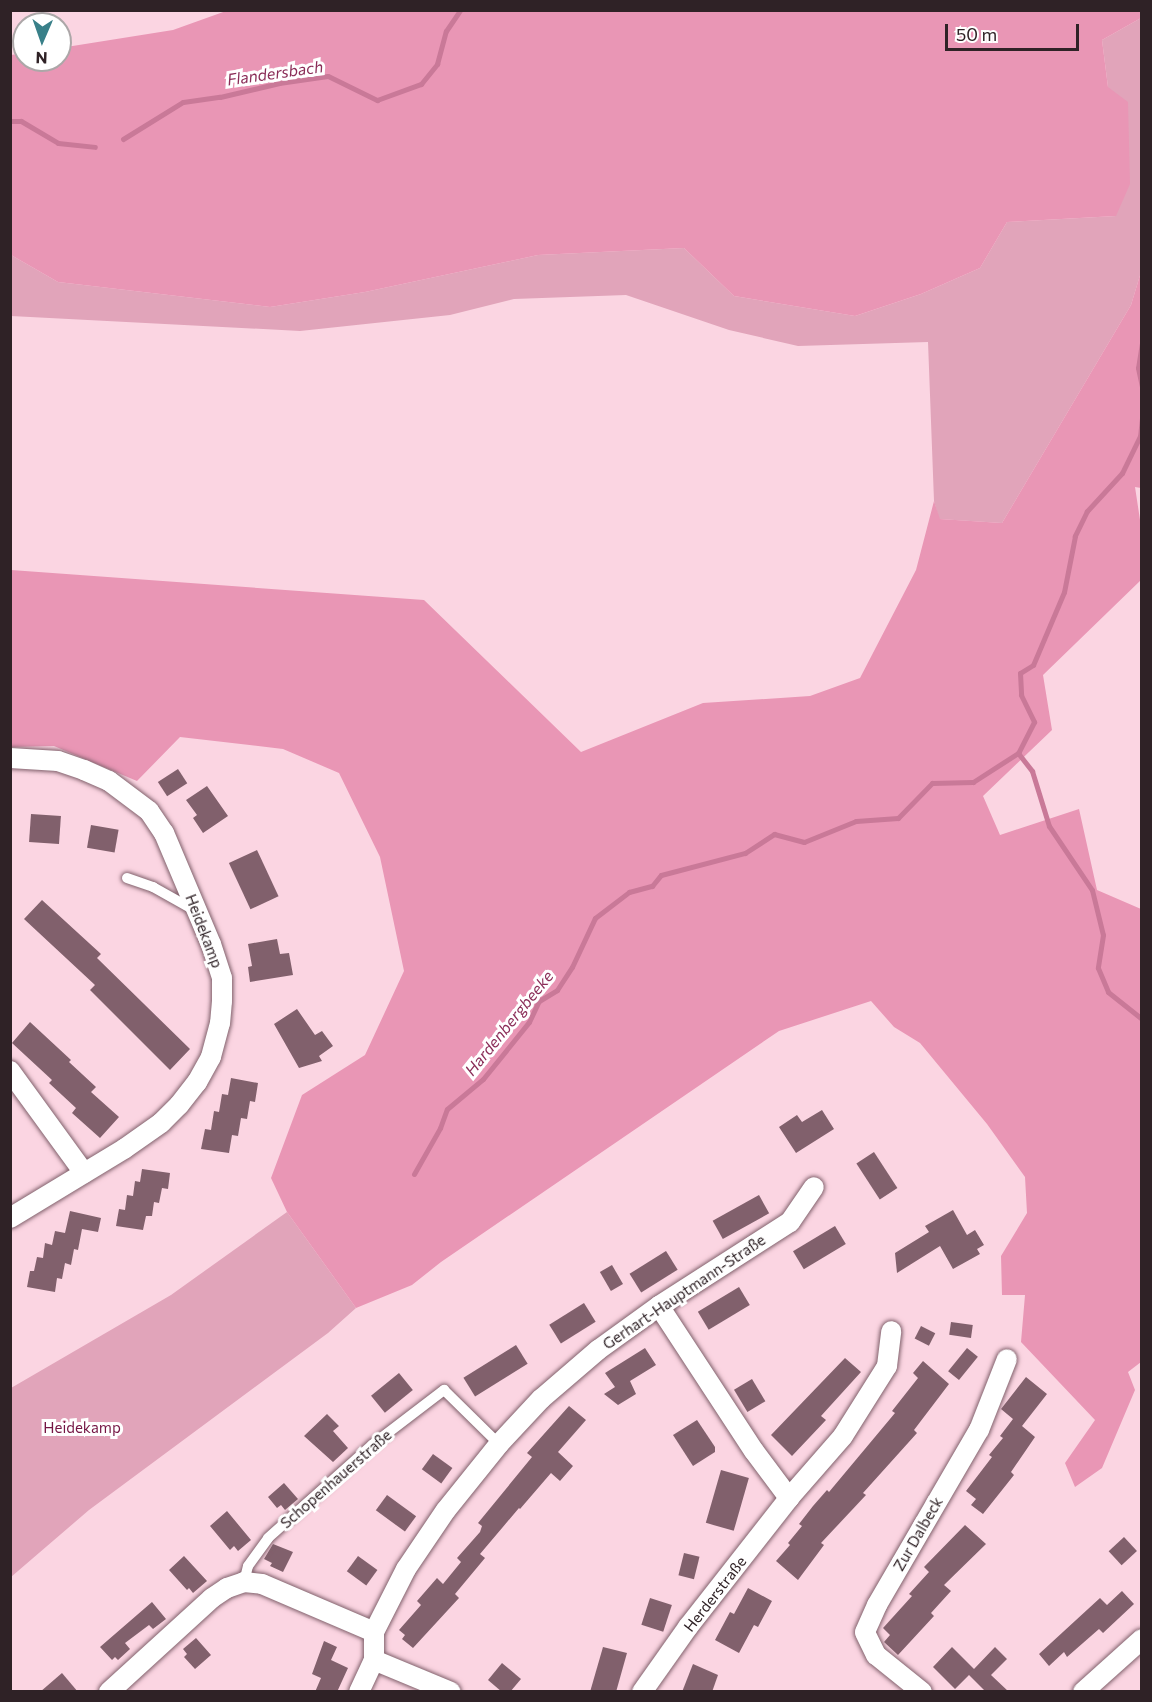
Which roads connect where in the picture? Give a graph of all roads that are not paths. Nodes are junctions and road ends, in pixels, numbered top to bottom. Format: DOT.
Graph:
graph roads {
  1 [pos="10,758"];
  2 [pos="127,878"];
  3 [pos="197,911"];
  4 [pos="10,1071"];
  5 [pos="84,1173"];
  6 [pos="814,1187"];
  7 [pos="10,1218"];
  8 [pos="659,1306"];
  9 [pos="891,1331"];
  10 [pos="1006,1359"];
  11 [pos="499,1444"];
  12 [pos="789,1498"];
  13 [pos="244,1582"];
  14 [pos="374,1632"];
  15 [pos="1142,1640"];
  16 [pos="374,1660"];
  17 [pos="109,1692"];
  18 [pos="359,1692"];
  19 [pos="451,1692"];
  20 [pos="642,1692"];
  21 [pos="922,1692"];
  22 [pos="1083,1692"];
  1 -- 3 [label="street, Heidekamp"];
  2 -- 3 [label="lane"];
  3 -- 5 [label="street, Heidekamp"];
  4 -- 5 [label="street"];
  5 -- 7 [label="street, Heidekamp"];
  6 -- 8 [label="street, Gerhart-Hauptmann-Straße"];
  8 -- 11 [label="street, Gerhart-Hauptmann-Straße"];
  8 -- 12 [label="street"];
  9 -- 12 [label="street, Herderstraße"];
  10 -- 21 [label="street, Zur Dalbeck"];
  11 -- 13 [label="lane, Schopenhauerstraße"];
  11 -- 14 [label="street, Gerhart-Hauptmann-Straße"];
  12 -- 20 [label="street, Herderstraße"];
  13 -- 14 [label="street"];
  13 -- 17 [label="street"];
  14 -- 16 [label="street, Gerhart-Hauptmann-Straße"];
  15 -- 22 [label="street"];
  16 -- 18 [label="street, Gerhart-Hauptmann-Straße"];
  16 -- 19 [label="street"];
}
